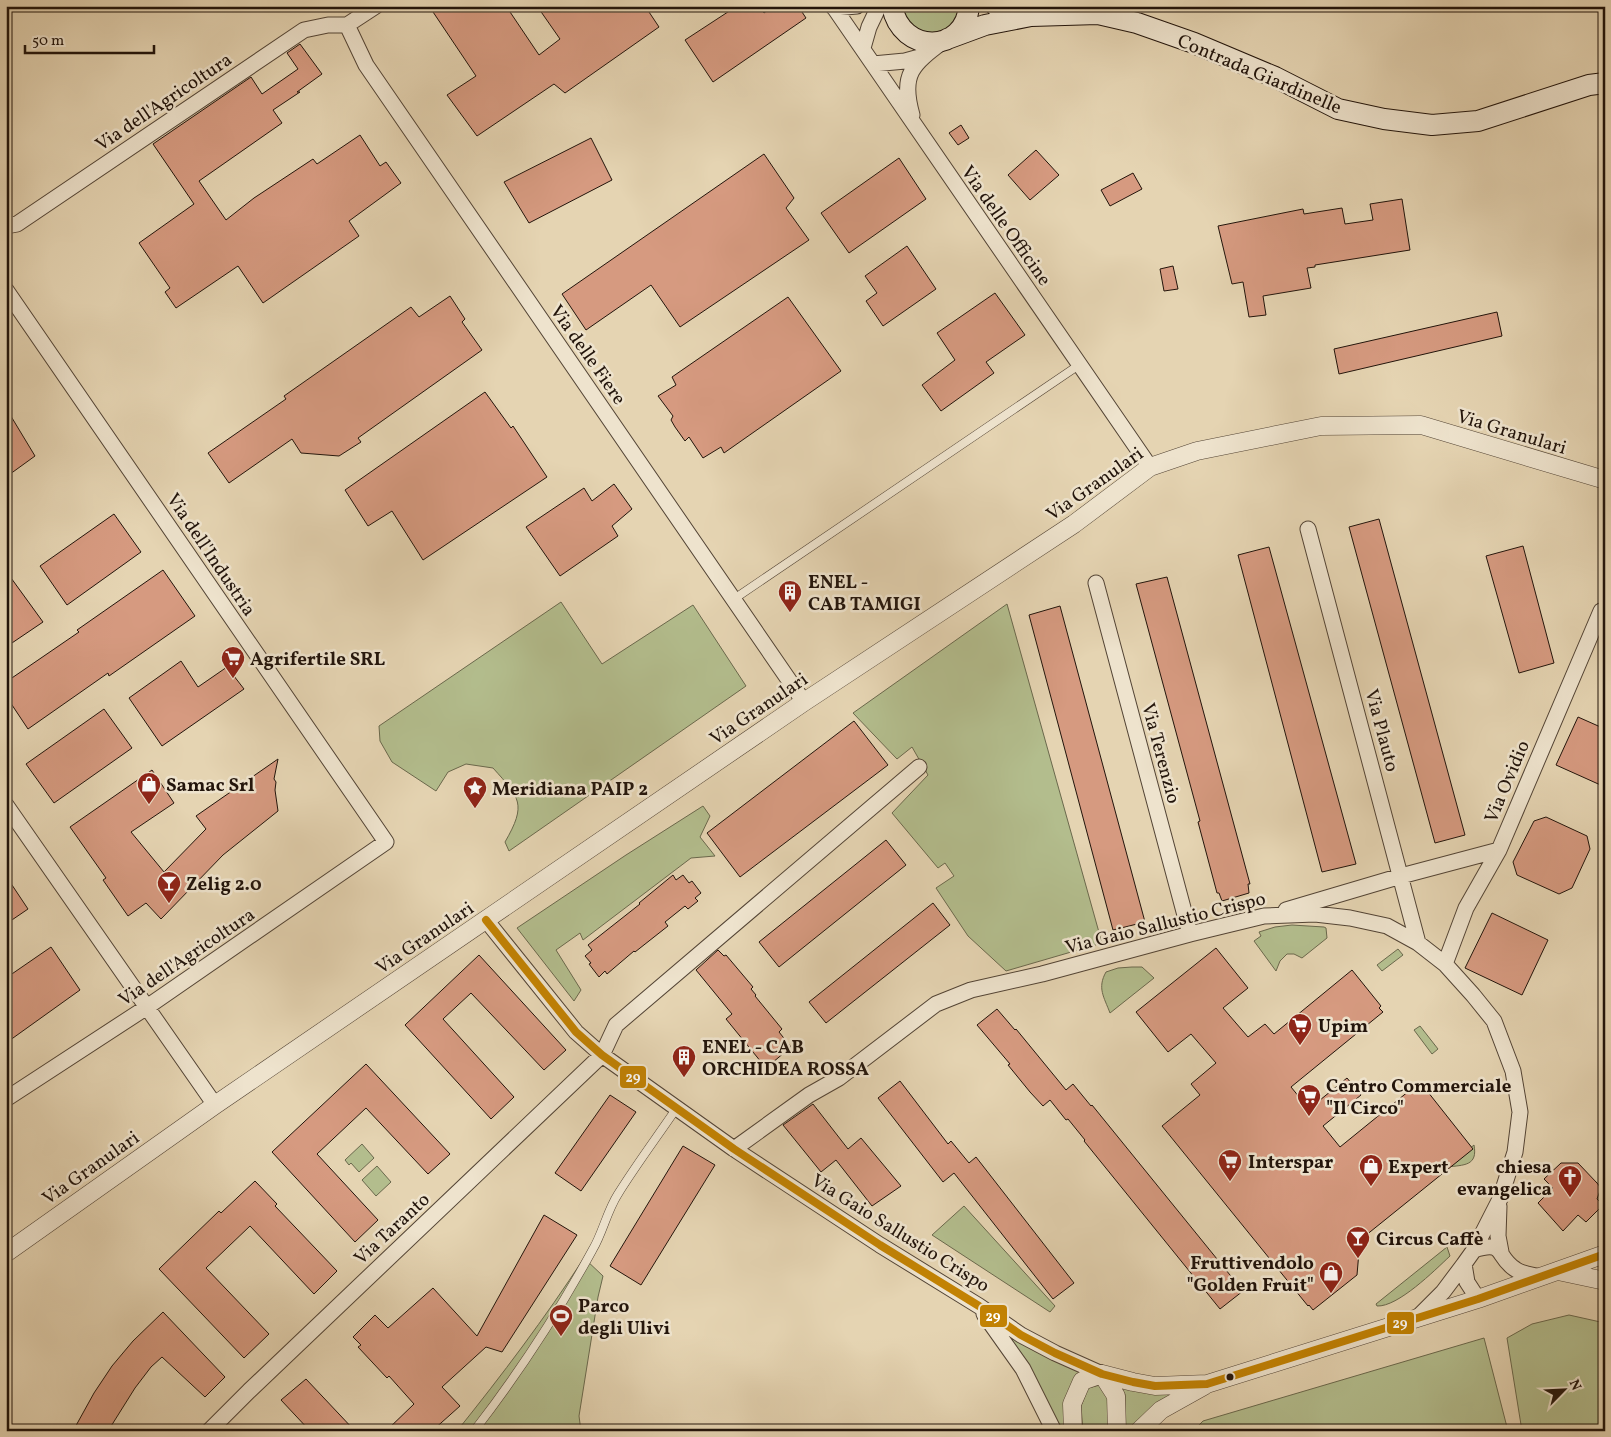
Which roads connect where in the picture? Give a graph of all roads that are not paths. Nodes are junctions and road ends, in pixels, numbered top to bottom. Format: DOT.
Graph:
graph roads {
  1 [pos="376,6"];
  2 [pos="857,6"];
  3 [pos="879,6"];
  4 [pos="892,6"];
  5 [pos="969,6"];
  6 [pos="996,6"];
  7 [pos="834,7"];
  8 [pos="1031,16"];
  9 [pos="347,25"];
  10 [pos="947,39"];
  11 [pos="863,48"];
  12 [pos="926,55"];
  13 [pos="873,64"];
  14 [pos="1605,83"];
  15 [pos="915,126"];
  16 [pos="6,226"];
  17 [pos="6,290"];
  18 [pos="1079,365"];
  19 [pos="1150,467"];
  20 [pos="1605,480"];
  21 [pos="1308,528"];
  22 [pos="1096,583"];
  23 [pos="734,599"];
  24 [pos="1601,611"];
  25 [pos="804,702"];
  26 [pos="919,766"];
  27 [pos="6,805"];
  28 [pos="386,842"];
  29 [pos="1499,850"];
  30 [pos="1401,876"];
  31 [pos="1264,916"];
  32 [pos="486,920"];
  33 [pos="1190,934"];
  34 [pos="1418,943"];
  35 [pos="1445,964"];
  36 [pos="147,1007"];
  37 [pos="602,1055"];
  38 [pos="6,1099"];
  39 [pos="215,1105"];
  40 [pos="676,1109"];
  41 [pos="734,1150"];
  42 [pos="1500,1199"];
  43 [pos="1474,1250"];
  44 [pos="1501,1252"];
  45 [pos="6,1253"];
  46 [pos="1605,1254"];
  47 [pos="1464,1264"];
  48 [pos="1549,1274"];
  49 [pos="1605,1281"];
  50 [pos="1478,1299"];
  51 [pos="979,1306"];
  52 [pos="1418,1317"];
  53 [pos="1102,1374"];
  54 [pos="1207,1384"];
  55 [pos="209,1431"];
  56 [pos="474,1431"];
  57 [pos="1054,1431"];
  58 [pos="1073,1431"];
  59 [pos="1117,1431"];
  60 [pos="1139,1431"];
  1 -- 9 [label="street"];
  2 -- 7 [label="street"];
  3 -- 11 [label="street"];
  4 -- 10 [label="main road"];
  5 -- 10 [label="main road"];
  6 -- 8 [label="main road"];
  7 -- 11 [label="street, Via delle Officine"];
  8 -- 10 [label="main road"];
  8 -- 14 [label="main road, Contrada Giardinelle"];
  9 -- 16 [label="street, Via dell'Agricoltura"];
  9 -- 23 [label="street, Via delle Fiere"];
  10 -- 12 [label="street"];
  11 -- 13 [label="street, Via delle Officine"];
  12 -- 13 [label="street"];
  12 -- 15 [label="street"];
  13 -- 15 [label="street, Via delle Officine"];
  15 -- 18 [label="street, Via delle Officine"];
  17 -- 28 [label="street, Via dell'Industria"];
  18 -- 19 [label="street, Via delle Officine"];
  18 -- 23 [label="lane"];
  19 -- 20 [label="street, Via Granulari"];
  19 -- 25 [label="street, Via Granulari"];
  21 -- 30 [label="street, Via Plauto"];
  22 -- 33 [label="street, Via Terenzio"];
  23 -- 25 [label="street, Via delle Fiere"];
  24 -- 29 [label="street, Via Ovidio"];
  25 -- 32 [label="street, Via Granulari"];
  26 -- 37 [label="street"];
  27 -- 36 [label="street"];
  28 -- 36 [label="street, Via dell'Agricoltura"];
  29 -- 30 [label="street"];
  29 -- 35 [label="street, Via Ovidio"];
  30 -- 31 [label="street"];
  30 -- 34 [label="street, Via Plauto"];
  31 -- 33 [label="street, Via Gaio Sallustio Crispo"];
  31 -- 34 [label="street, Via Gaio Sallustio Crispo"];
  32 -- 37 [label="street, Via Gaio Sallustio Crispo"];
  32 -- 39 [label="street, Via Granulari"];
  33 -- 41 [label="street, Via Gaio Sallustio Crispo"];
  34 -- 35 [label="street, Via Gaio Sallustio Crispo"];
  35 -- 42 [label="street, Via Gaio Sallustio Crispo"];
  36 -- 38 [label="street, Via dell'Agricoltura"];
  36 -- 39 [label="street"];
  37 -- 40 [label="street, Via Gaio Sallustio Crispo"];
  37 -- 55 [label="street, Via Taranto"];
  39 -- 45 [label="street, Via Granulari"];
  40 -- 41 [label="street, Via Gaio Sallustio Crispo"];
  40 -- 56 [label="lane"];
  41 -- 51 [label="street, Via Gaio Sallustio Crispo"];
  42 -- 43 [label="street, Via Gaio Sallustio Crispo"];
  42 -- 44 [label="street, Via Gaio Sallustio Crispo"];
  43 -- 44 [label="street"];
  43 -- 47 [label="street, Via Gaio Sallustio Crispo"];
  44 -- 48 [label="street"];
  46 -- 48 [label="street, Via Gaio Sallustio Crispo"];
  47 -- 50 [label="street"];
  47 -- 52 [label="street, Via Gaio Sallustio Crispo"];
  48 -- 49 [label="street"];
  48 -- 50 [label="street, Via Gaio Sallustio Crispo"];
  50 -- 52 [label="street, Via Gaio Sallustio Crispo"];
  51 -- 53 [label="street, Via Gaio Sallustio Crispo"];
  51 -- 57 [label="street"];
  52 -- 54 [label="street, Via Gaio Sallustio Crispo"];
  53 -- 54 [label="street, Via Gaio Sallustio Crispo"];
  53 -- 58 [label="street"];
  53 -- 59 [label="street"];
  54 -- 60 [label="street"];
}
